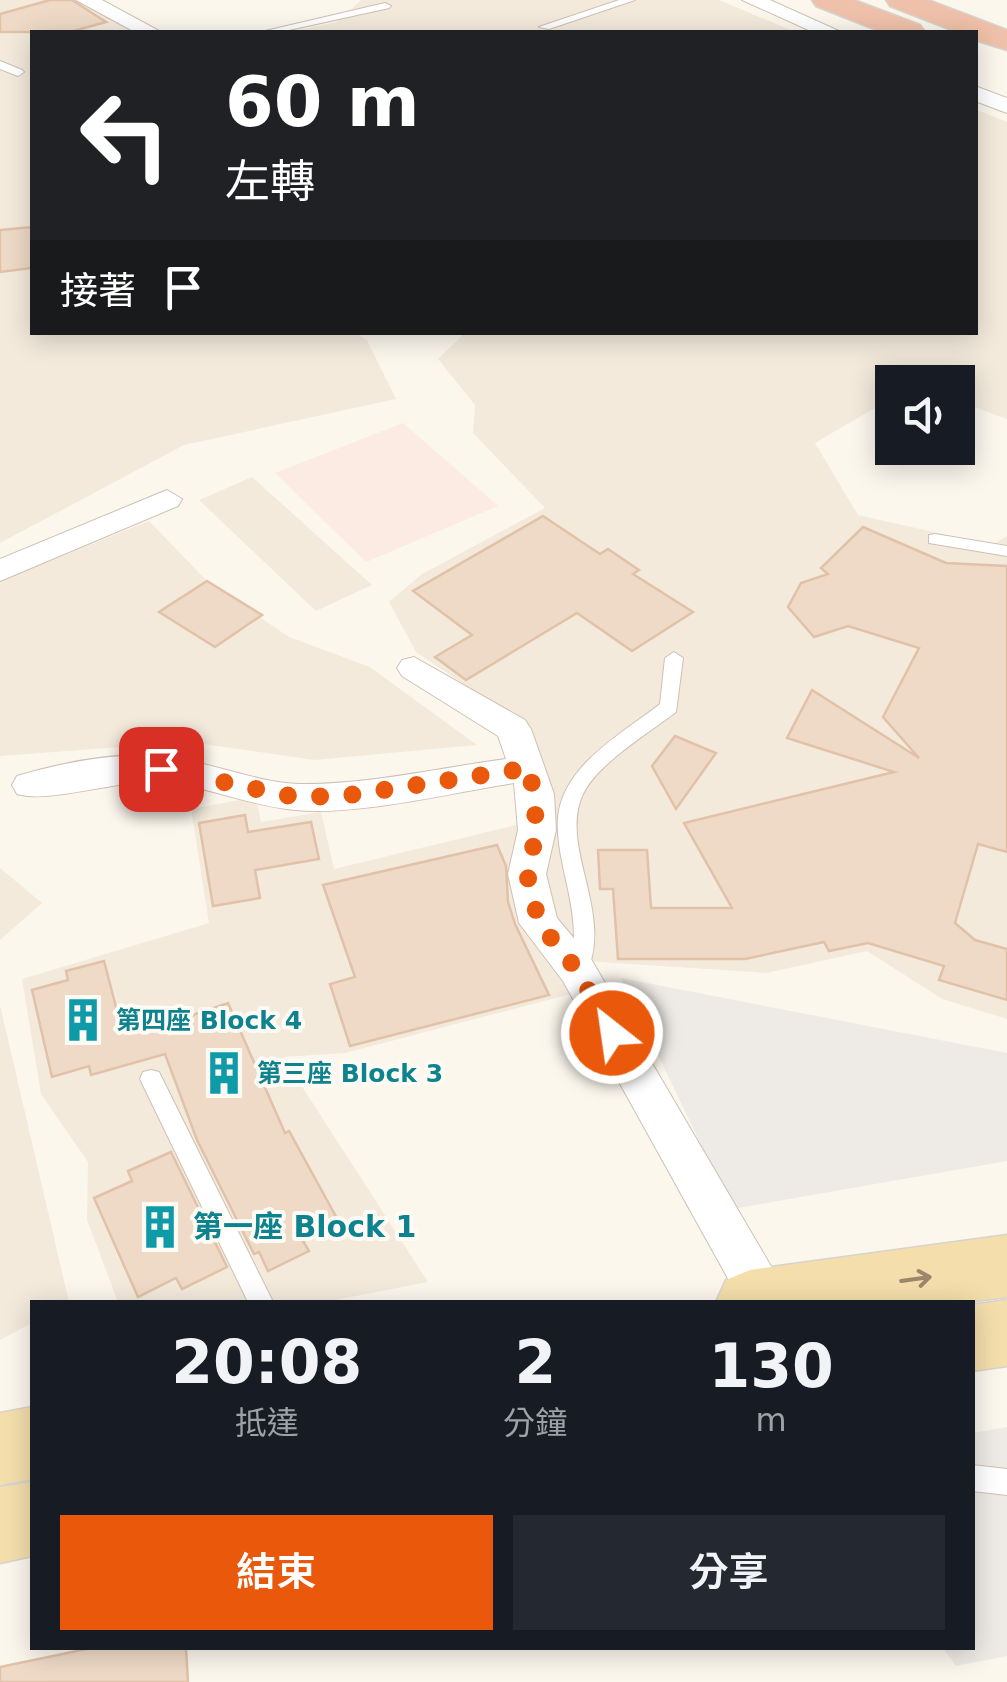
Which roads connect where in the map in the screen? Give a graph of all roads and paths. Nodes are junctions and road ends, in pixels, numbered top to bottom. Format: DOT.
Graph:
graph roads {
  1 [pos="86,0"];
  2 [pos="630,0"];
  3 [pos="752,0"];
  4 [pos="828,0"];
  5 [pos="901,0"];
  6 [pos="385,6"];
  7 [pos="544,27"];
  8 [pos="146,30"];
  9 [pos="276,30"];
  10 [pos="825,30"];
  11 [pos="904,30"];
  12 [pos="1007,41"];
  13 [pos="0,65"];
  14 [pos="978,65"];
  15 [pos="18,72"];
  16 [pos="991,94"];
  17 [pos="168,499"];
  18 [pos="935,538"];
  19 [pos="1007,552"];
  20 [pos="0,570"];
  21 [pos="674,658"];
  22 [pos="414,668"];
  23 [pos="530,768"];
  24 [pos="30,785"];
  25 [pos="577,970"];
  26 [pos="151,1079"];
  27 [pos="1007,1266"];
  28 [pos="260,1300"];
  29 [pos="757,1300"];
  30 [pos="765,1300"];
  31 [pos="1007,1332"];
  32 [pos="975,1337"];
  33 [pos="30,1442"];
  34 [pos="0,1449"];
  35 [pos="975,1478"];
  36 [pos="1007,1482"];
  1 -- 8 [label="street"];
  2 -- 7 [label="lane"];
  3 -- 10 [label="street"];
  4 -- 11 [label="highway"];
  5 -- 12 [label="highway"];
  6 -- 9 [label="lane"];
  13 -- 15 [label="lane"];
  14 -- 16 [label="highway"];
  17 -- 20 [label="street"];
  18 -- 19 [label="lane"];
  21 -- 25 [label="lane"];
  22 -- 23 [label="street"];
  23 -- 24 [label="street"];
  23 -- 25 [label="street"];
  25 -- 29 [label="street"];
  26 -- 28 [label="lane"];
  30 -- 27 [label="main road, one-way"];
  31 -- 32 [label="main road"];
  33 -- 34 [label="main road"];
  35 -- 36 [label="lane"];
}
